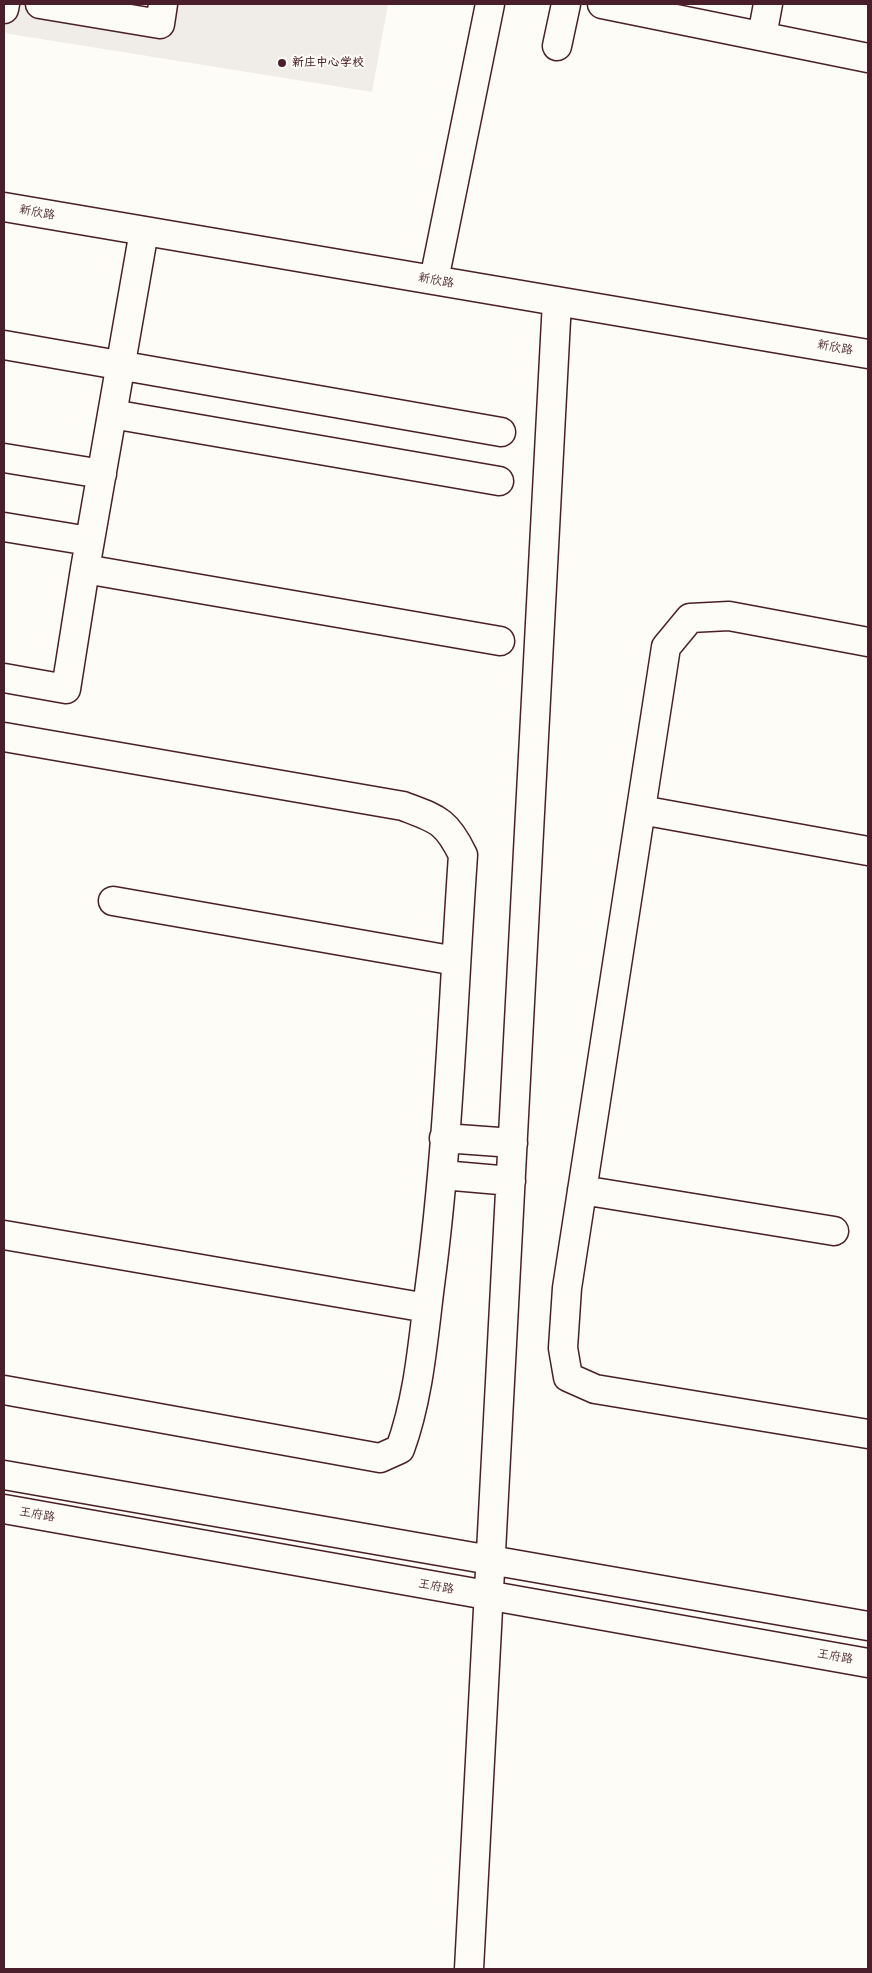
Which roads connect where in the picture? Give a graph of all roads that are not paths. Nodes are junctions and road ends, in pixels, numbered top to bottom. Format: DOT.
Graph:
graph roads {
  1 [pos="5,4"];
  2 [pos="40,4"];
  3 [pos="164,4"];
  4 [pos="490,4"];
  5 [pos="566,4"];
  6 [pos="602,4"];
  7 [pos="768,4"];
  8 [pos="4,9"];
  9 [pos="762,36"];
  10 [pos="558,46"];
  11 [pos="868,58"];
  12 [pos="4,207"];
  13 [pos="144,231"];
  14 [pos="434,280"];
  15 [pos="557,301"];
  16 [pos="4,345"];
  17 [pos="868,354"];
  18 [pos="121,365"];
  19 [pos="112,414"];
  20 [pos="501,432"];
  21 [pos="4,458"];
  22 [pos="102,474"];
  23 [pos="499,481"];
  24 [pos="4,527"];
  25 [pos="89,541"];
  26 [pos="84,569"];
  27 [pos="500,640"];
  28 [pos="868,642"];
  29 [pos="4,678"];
  30 [pos="4,737"];
  31 [pos="641,810"];
  32 [pos="868,851"];
  33 [pos="113,901"];
  34 [pos="456,961"];
  35 [pos="444,1138"];
  36 [pos="513,1144"];
  37 [pos="442,1175"];
  38 [pos="511,1181"];
  39 [pos="582,1190"];
  40 [pos="834,1231"];
  41 [pos="4,1235"];
  42 [pos="427,1308"];
  43 [pos="4,1390"];
  44 [pos="868,1434"];
  45 [pos="4,1475"];
  46 [pos="4,1509"];
  47 [pos="491,1560"];
  48 [pos="489,1596"];
  49 [pos="868,1626"];
  50 [pos="868,1663"];
  51 [pos="468,1969"];
  1 -- 8 [label="street"];
  2 -- 3 [label="street"];
  4 -- 14 [label="street"];
  5 -- 10 [label="street"];
  6 -- 9 [label="street"];
  7 -- 9 [label="street"];
  9 -- 11 [label="street"];
  12 -- 13 [label="street, 新欣路"];
  13 -- 14 [label="street, 新欣路"];
  13 -- 18 [label="street"];
  14 -- 15 [label="street, 新欣路"];
  15 -- 17 [label="street, 新欣路"];
  15 -- 36 [label="street"];
  16 -- 18 [label="street"];
  18 -- 19 [label="street"];
  18 -- 20 [label="street"];
  19 -- 22 [label="street"];
  19 -- 23 [label="street"];
  21 -- 22 [label="street"];
  22 -- 25 [label="street"];
  24 -- 25 [label="street"];
  25 -- 26 [label="street"];
  26 -- 27 [label="street"];
  26 -- 29 [label="street"];
  28 -- 31 [label="street"];
  30 -- 34 [label="street"];
  31 -- 32 [label="street"];
  31 -- 39 [label="street"];
  33 -- 34 [label="street"];
  34 -- 35 [label="street"];
  35 -- 36 [label="street"];
  35 -- 37 [label="street"];
  36 -- 38 [label="street"];
  37 -- 38 [label="street"];
  37 -- 42 [label="street"];
  38 -- 47 [label="street"];
  39 -- 40 [label="street"];
  39 -- 44 [label="street"];
  41 -- 42 [label="street"];
  42 -- 43 [label="street"];
  45 -- 47 [label="street"];
  46 -- 48 [label="street, 王府路"];
  47 -- 48 [label="street"];
  47 -- 49 [label="street"];
  48 -- 50 [label="street, 王府路"];
  48 -- 51 [label="street"];
}
